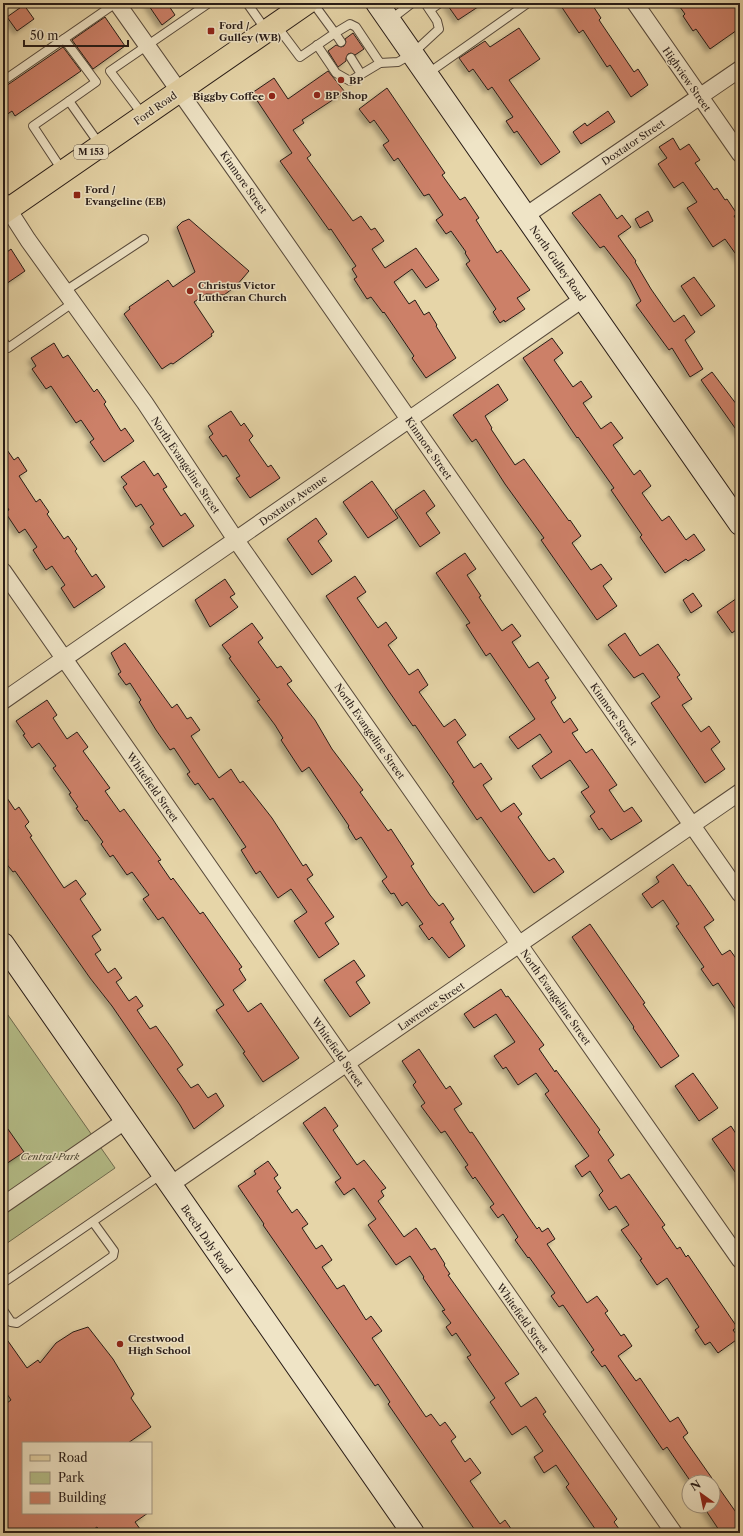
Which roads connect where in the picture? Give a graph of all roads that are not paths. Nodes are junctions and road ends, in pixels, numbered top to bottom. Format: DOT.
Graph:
graph roads {
  1 [pos="116,3"];
  2 [pos="209,3"];
  3 [pos="247,3"];
  4 [pos="313,3"];
  5 [pos="377,3"];
  6 [pos="412,3"];
  7 [pos="440,3"];
  8 [pos="528,3"];
  9 [pos="635,3"];
  10 [pos="427,6"];
  11 [pos="516,6"];
  12 [pos="286,16"];
  13 [pos="389,21"];
  14 [pos="335,33"];
  15 [pos="64,39"];
  16 [pos="340,42"];
  17 [pos="317,45"];
  18 [pos="147,46"];
  19 [pos="412,54"];
  20 [pos="351,58"];
  21 [pos="380,62"];
  22 [pos="740,68"];
  23 [pos="361,74"];
  24 [pos="426,74"];
  25 [pos="3,81"];
  26 [pos="179,91"];
  27 [pos="700,96"];
  28 [pos="70,101"];
  29 [pos="144,116"];
  30 [pos="100,146"];
  31 [pos="740,154"];
  32 [pos="63,171"];
  33 [pos="5,208"];
  34 [pos="525,216"];
  35 [pos="144,239"];
  36 [pos="70,296"];
  37 [pos="584,299"];
  38 [pos="3,341"];
  39 [pos="409,421"];
  40 [pos="740,524"];
  41 [pos="236,540"];
  42 [pos="3,571"];
  43 [pos="64,659"];
  44 [pos="3,701"];
  45 [pos="740,792"];
  46 [pos="692,826"];
  47 [pos="740,894"];
  48 [pos="3,944"];
  49 [pos="520,945"];
  50 [pos="346,1064"];
  51 [pos="125,1121"];
  52 [pos="166,1180"];
  53 [pos="3,1205"];
  54 [pos="93,1222"];
  55 [pos="740,1260"];
  56 [pos="3,1283"];
  57 [pos="3,1310"];
  58 [pos="412,1533"];
  59 [pos="674,1533"];
  1 -- 15 [label="lane"];
  1 -- 18 [label="street, Kinmore Street"];
  2 -- 18 [label="lane"];
  3 -- 12 [label="lane"];
  4 -- 14 [label="lane"];
  5 -- 13 [label="main road, North Gulley Road"];
  6 -- 13 [label="lane"];
  7 -- 10 [label="lane"];
  8 -- 11 [label="lane"];
  9 -- 27 [label="street, Highview Street"];
  10 -- 19 [label="lane"];
  11 -- 24 [label="lane"];
  12 -- 17 [label="lane"];
  12 -- 26 [label="main road, Ford Road / M 153"];
  13 -- 19 [label="main road, North Gulley Road"];
  14 -- 16 [label="lane"];
  14 -- 17 [label="lane"];
  14 -- 21 [label="lane"];
  15 -- 25 [label="lane"];
  15 -- 28 [label="lane"];
  17 -- 23 [label="lane"];
  18 -- 26 [label="street, Kinmore Street"];
  18 -- 29 [label="lane"];
  19 -- 21 [label="lane"];
  19 -- 24 [label="main road, North Gulley Road"];
  20 -- 23 [label="lane"];
  21 -- 23 [label="lane"];
  22 -- 27 [label="street, Doxtator Street"];
  24 -- 34 [label="main road, North Gulley Road"];
  26 -- 29 [label="main road, Ford Road / M 153"];
  26 -- 39 [label="street, Kinmore Street"];
  27 -- 31 [label="street, Highview Street"];
  27 -- 34 [label="street, Doxtator Street"];
  28 -- 30 [label="lane"];
  28 -- 32 [label="lane"];
  29 -- 30 [label="main road, Ford Road / M 153"];
  30 -- 32 [label="main road, Ford Road / M 153"];
  32 -- 33 [label="main road, Ford Road / M 153"];
  33 -- 36 [label="street, North Evangeline Street"];
  34 -- 37 [label="main road, North Gulley Road"];
  35 -- 36 [label="lane"];
  36 -- 38 [label="lane"];
  36 -- 41 [label="street, North Evangeline Street"];
  37 -- 39 [label="street, Doxtator Avenue"];
  37 -- 40 [label="main road, North Gulley Road"];
  39 -- 41 [label="street, Doxtator Avenue"];
  39 -- 46 [label="street, Kinmore Street"];
  41 -- 43 [label="street, Doxtator Avenue"];
  41 -- 49 [label="street, North Evangeline Street"];
  42 -- 43 [label="street, Whitefield Street"];
  43 -- 44 [label="street, Doxtator Avenue"];
  43 -- 50 [label="street, Whitefield Street"];
  45 -- 46 [label="street, Lawrence Street"];
  46 -- 47 [label="street, Kinmore Street"];
  46 -- 49 [label="street, Lawrence Street"];
  48 -- 51 [label="main road, Beech Daly Road"];
  49 -- 50 [label="street, Lawrence Street"];
  49 -- 55 [label="street, North Evangeline Street"];
  50 -- 52 [label="street, Lawrence Street"];
  50 -- 59 [label="street, Whitefield Street"];
  51 -- 52 [label="main road, Beech Daly Road"];
  51 -- 53 [label="street"];
  52 -- 54 [label="lane"];
  52 -- 58 [label="main road, Beech Daly Road"];
  54 -- 56 [label="lane"];
  54 -- 57 [label="lane"];
}
